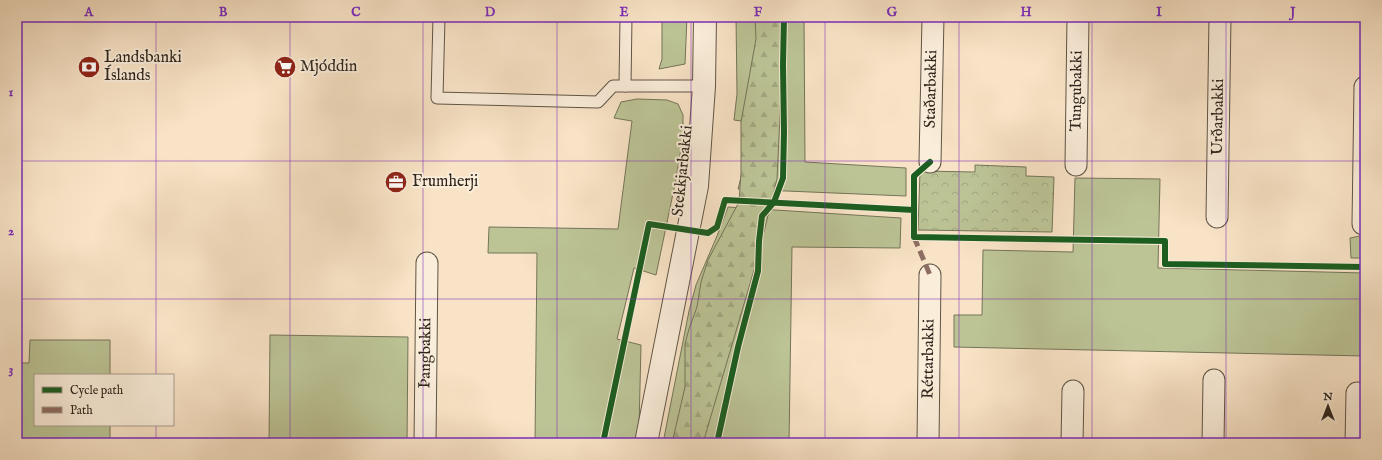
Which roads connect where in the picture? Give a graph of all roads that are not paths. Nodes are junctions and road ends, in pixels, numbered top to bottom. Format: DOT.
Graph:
graph roads {
  1 [pos="439,17"];
  2 [pos="626,17"];
  3 [pos="704,17"];
  4 [pos="933,17"];
  5 [pos="1078,17"];
  6 [pos="1220,17"];
  7 [pos="625,86"];
  8 [pos="704,86"];
  9 [pos="1365,87"];
  10 [pos="930,162"];
  11 [pos="1076,166"];
  12 [pos="1217,216"];
  13 [pos="1364,224"];
  14 [pos="426,263"];
  15 [pos="930,275"];
  16 [pos="1214,380"];
  17 [pos="1073,391"];
  18 [pos="1357,393"];
  19 [pos="425,443"];
  20 [pos="646,443"];
  21 [pos="928,443"];
  22 [pos="1072,443"];
  23 [pos="1213,443"];
  24 [pos="1356,443"];
  1 -- 7 [label="lane"];
  2 -- 7 [label="lane"];
  3 -- 8 [label="street, Stekkjarbakki"];
  4 -- 10 [label="street, Staðarbakki"];
  5 -- 11 [label="street, Tungubakki"];
  6 -- 12 [label="street, Urðarbakki"];
  7 -- 8 [label="lane"];
  8 -- 20 [label="street, Stekkjarbakki"];
  9 -- 13 [label="street"];
  14 -- 19 [label="street, Þangbakki"];
  15 -- 21 [label="street, Réttarbakki"];
  16 -- 23 [label="street"];
  17 -- 22 [label="street"];
  18 -- 24 [label="street"];
}
